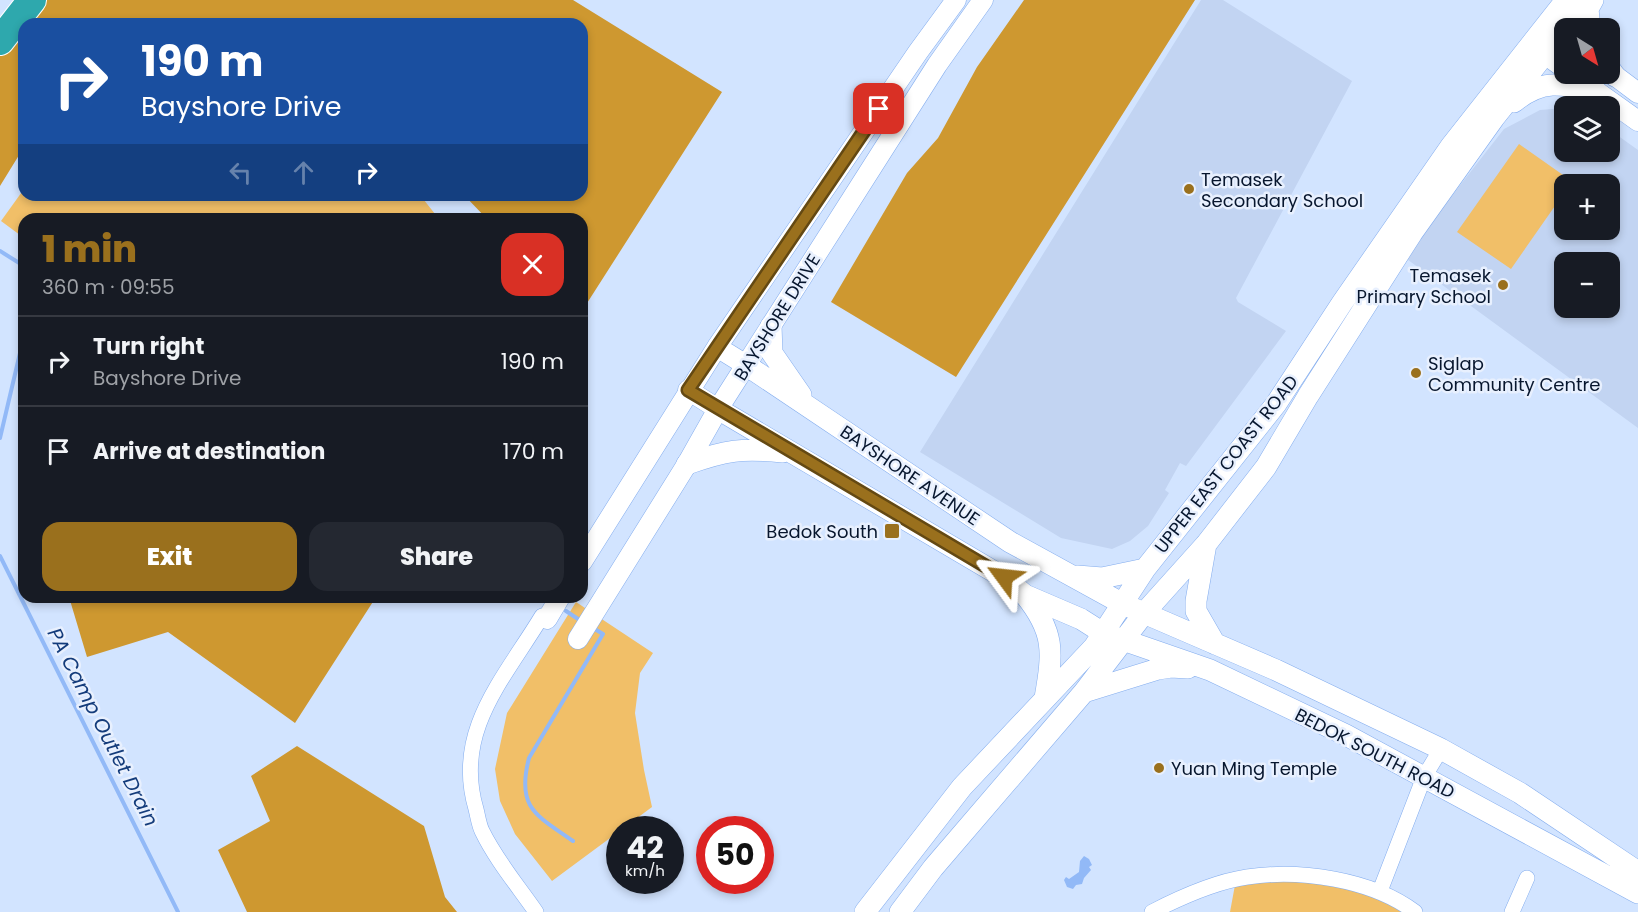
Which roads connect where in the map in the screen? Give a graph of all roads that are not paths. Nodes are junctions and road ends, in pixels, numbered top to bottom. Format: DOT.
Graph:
graph roads {
  1 [pos="33,0"];
  2 [pos="956,0"];
  3 [pos="983,0"];
  4 [pos="1566,0"];
  5 [pos="1588,0"];
  6 [pos="1593,0"];
  7 [pos="19,18"];
  8 [pos="1563,18"];
  9 [pos="1572,18"];
  10 [pos="1589,18"];
  11 [pos="18,19"];
  12 [pos="1554,36"];
  13 [pos="0,41"];
  14 [pos="1538,49"];
  15 [pos="1554,61"];
  16 [pos="1620,79"];
  17 [pos="1586,84"];
  18 [pos="1597,92"];
  19 [pos="1638,93"];
  20 [pos="1494,118"];
  21 [pos="1638,122"];
  22 [pos="771,326"];
  23 [pos="717,347"];
  24 [pos="746,365"];
  25 [pos="688,390"];
  26 [pos="718,409"];
  27 [pos="823,417"];
  28 [pos="792,453"];
  29 [pos="687,464"];
  30 [pos="1206,543"];
  31 [pos="588,552"];
  32 [pos="1145,569"];
  33 [pos="1068,575"];
  34 [pos="1025,595"];
  35 [pos="555,603"];
  36 [pos="1123,604"];
  37 [pos="1145,612"];
  38 [pos="544,618"];
  39 [pos="1103,633"];
  40 [pos="578,639"];
  41 [pos="1124,640"];
  42 [pos="1215,644"];
  43 [pos="1210,670"];
  44 [pos="1084,692"];
  45 [pos="1045,698"];
  46 [pos="1441,748"];
  47 [pos="1424,777"];
  48 [pos="1638,872"];
  49 [pos="1527,878"];
  50 [pos="1380,891"];
  51 [pos="1638,893"];
  52 [pos="536,912"];
  53 [pos="865,912"];
  54 [pos="900,912"];
  55 [pos="1152,912"];
  56 [pos="1415,912"];
  57 [pos="1512,912"];
  1 -- 7 [label="highway"];
  2 -- 23 [label="street, BAYSHORE DRIVE"];
  3 -- 22 [label="street, BAYSHORE DRIVE"];
  4 -- 8 [label="main road, UPPER EAST COAST ROAD"];
  5 -- 9 [label="main road, UPPER EAST COAST ROAD"];
  6 -- 10 [label="main road"];
  11 -- 13 [label="highway"];
  12 -- 14 [label="main road, UPPER EAST COAST ROAD"];
  14 -- 15 [label="street"];
  14 -- 20 [label="main road, UPPER EAST COAST ROAD"];
  14 -- 32 [label="main road, UPPER EAST COAST ROAD"];
  16 -- 19 [label="street"];
  17 -- 18 [label="street"];
  18 -- 20 [label="main road"];
  18 -- 21 [label="street"];
  20 -- 30 [label="main road, UPPER EAST COAST ROAD"];
  22 -- 24 [label="street, BAYSHORE DRIVE"];
  22 -- 27 [label="main road, BAYSHORE AVENUE"];
  23 -- 24 [label="street, BAYSHORE AVENUE"];
  23 -- 25 [label="street, BAYSHORE DRIVE"];
  24 -- 26 [label="street, BAYSHORE DRIVE"];
  24 -- 27 [label="main road, BAYSHORE AVENUE"];
  25 -- 26 [label="street, BAYSHORE AVENUE"];
  25 -- 31 [label="street, BAYSHORE DRIVE"];
  26 -- 28 [label="main road, BAYSHORE AVENUE"];
  26 -- 29 [label="street, BAYSHORE DRIVE"];
  27 -- 33 [label="main road, BAYSHORE AVENUE"];
  28 -- 29 [label="main road, BAYSHORE AVENUE"];
  28 -- 34 [label="main road, BAYSHORE AVENUE"];
  29 -- 40 [label="street, BAYSHORE DRIVE"];
  30 -- 37 [label="main road, UPPER EAST COAST ROAD"];
  30 -- 42 [label="main road"];
  32 -- 33 [label="main road"];
  32 -- 36 [label="main road, UPPER EAST COAST ROAD"];
  33 -- 36 [label="main road, BAYSHORE AVENUE"];
  34 -- 39 [label="main road, BAYSHORE AVENUE"];
  34 -- 45 [label="main road"];
  35 -- 38 [label="street"];
  36 -- 37 [label="main road, BEDOK SOUTH ROAD"];
  36 -- 39 [label="main road, UPPER EAST COAST ROAD"];
  37 -- 41 [label="main road, UPPER EAST COAST ROAD"];
  37 -- 42 [label="main road, BEDOK SOUTH ROAD"];
  38 -- 52 [label="street"];
  39 -- 41 [label="main road, BEDOK SOUTH ROAD"];
  39 -- 45 [label="main road, UPPER EAST COAST ROAD"];
  41 -- 43 [label="main road, BEDOK SOUTH ROAD"];
  41 -- 44 [label="main road, UPPER EAST COAST ROAD"];
  42 -- 46 [label="main road, BEDOK SOUTH ROAD"];
  43 -- 44 [label="main road"];
  43 -- 47 [label="main road, BEDOK SOUTH ROAD"];
  44 -- 54 [label="main road, UPPER EAST COAST ROAD"];
  45 -- 53 [label="main road, UPPER EAST COAST ROAD"];
  46 -- 47 [label="street"];
  46 -- 48 [label="main road, BEDOK SOUTH ROAD"];
  47 -- 50 [label="street"];
  47 -- 51 [label="main road, BEDOK SOUTH ROAD"];
  49 -- 57 [label="street"];
  50 -- 55 [label="street"];
  50 -- 56 [label="street"];
}
